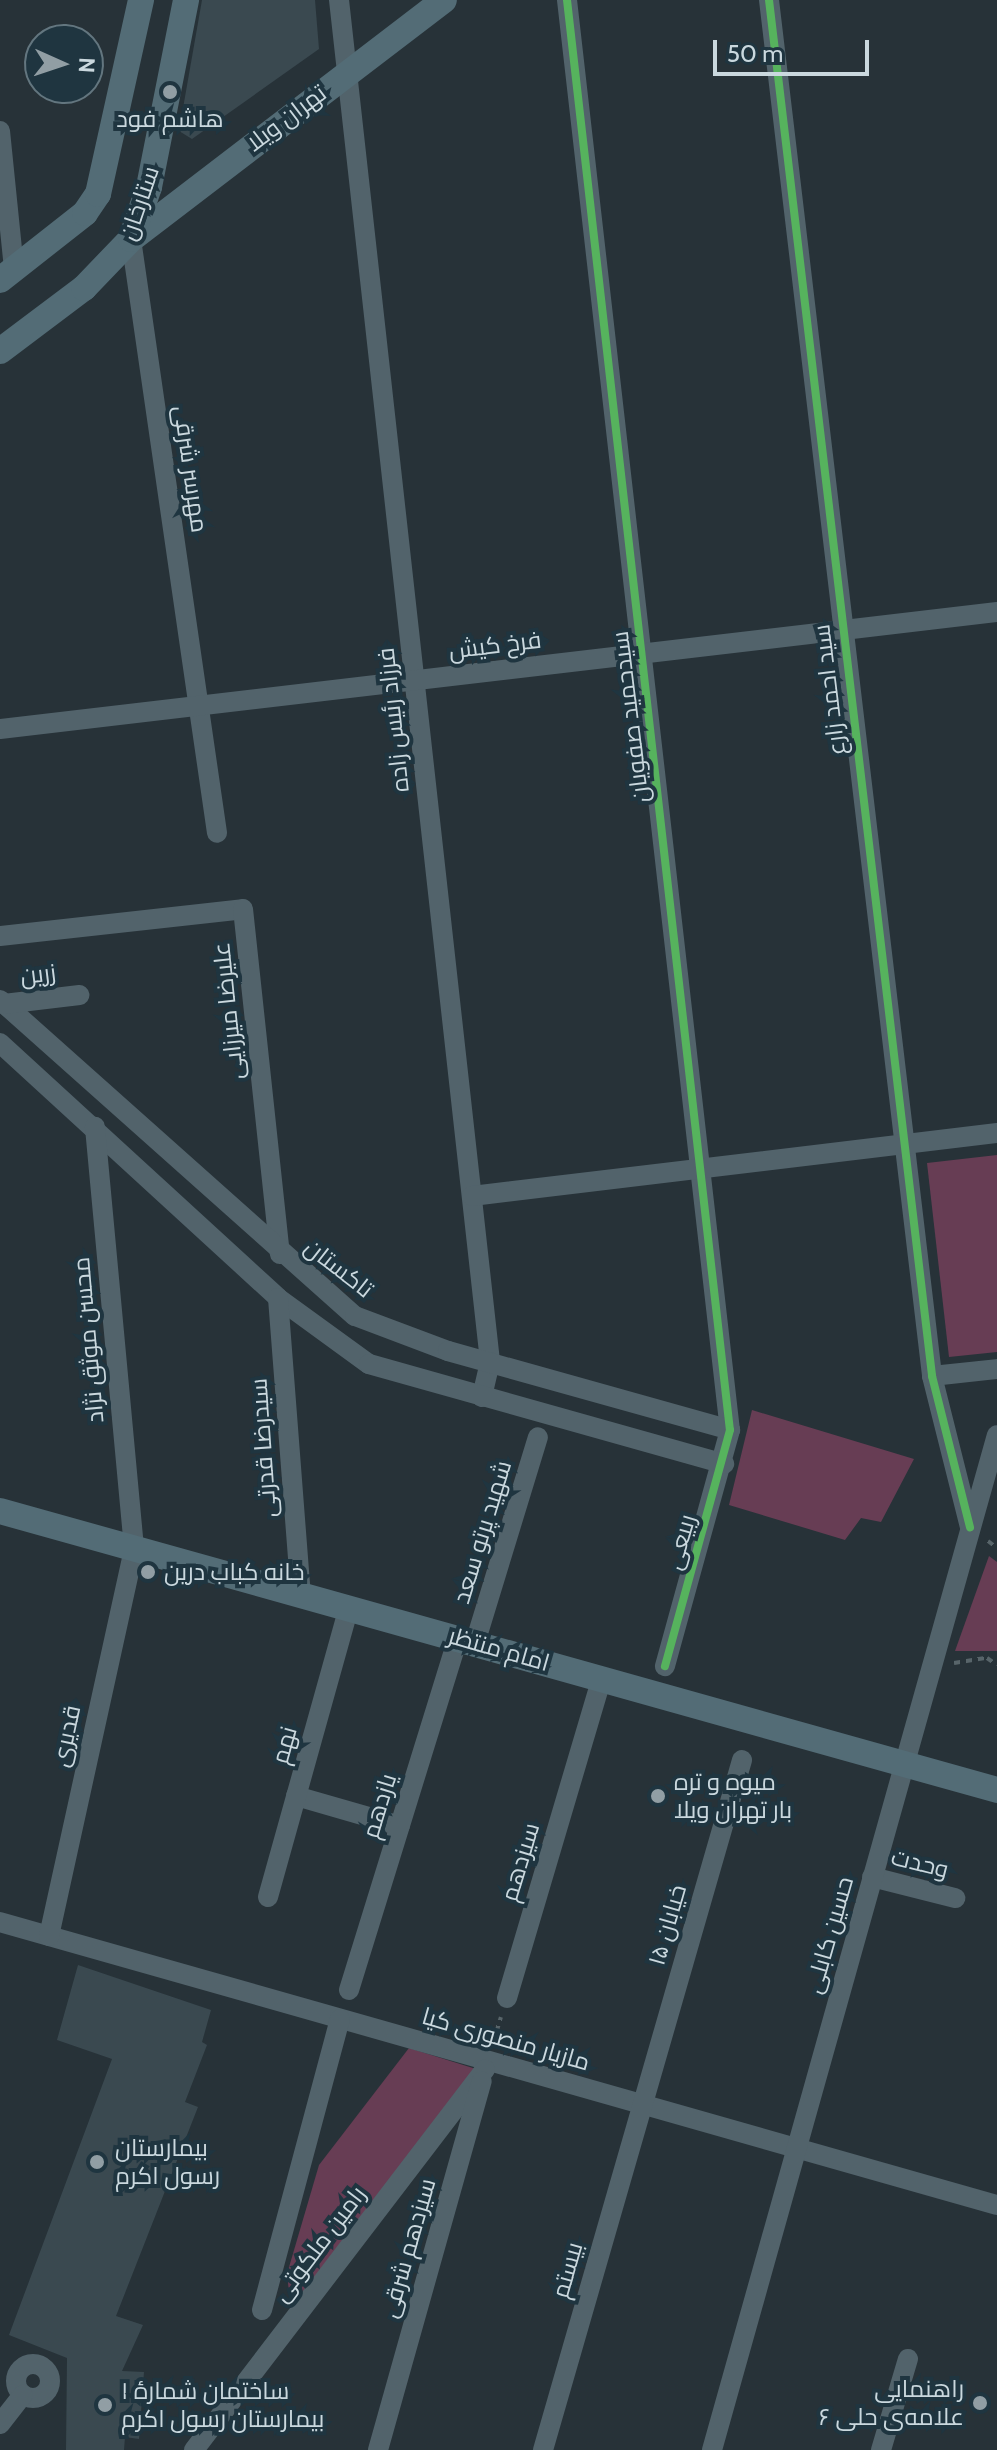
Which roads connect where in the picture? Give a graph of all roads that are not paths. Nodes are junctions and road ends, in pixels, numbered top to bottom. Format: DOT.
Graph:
graph roads {
  1 [pos="141,0"];
  2 [pos="186,0"];
  3 [pos="339,0"];
  4 [pos="444,0"];
  5 [pos="567,0"];
  6 [pos="769,0"];
  7 [pos="347,71"];
  8 [pos="0,131"];
  9 [pos="131,239"];
  10 [pos="7,275"];
  11 [pos="0,351"];
  12 [pos="997,612"];
  13 [pos="842,630"];
  14 [pos="642,654"];
  15 [pos="415,680"];
  16 [pos="198,706"];
  17 [pos="0,729"];
  18 [pos="217,833"];
  19 [pos="0,936"];
  20 [pos="79,995"];
  21 [pos="2,1002"];
  22 [pos="0,1043"];
  23 [pos="73,1065"];
  24 [pos="50,1088"];
  25 [pos="95,1127"];
  26 [pos="997,1133"];
  27 [pos="902,1144"];
  28 [pos="702,1168"];
  29 [pos="472,1196"];
  30 [pos="280,1254"];
  31 [pos="278,1298"];
  32 [pos="490,1362"];
  33 [pos="997,1369"];
  34 [pos="932,1376"];
  35 [pos="482,1397"];
  36 [pos="730,1430"];
  37 [pos="997,1435"];
  38 [pos="538,1437"];
  39 [pos="724,1464"];
  40 [pos="0,1511"];
  41 [pos="970,1527"];
  42 [pos="134,1548"];
  43 [pos="301,1594"];
  44 [pos="349,1607"];
  45 [pos="467,1640"];
  46 [pos="665,1666"];
  47 [pos="602,1678"];
  48 [pos="742,1760"];
  49 [pos="904,1763"];
  50 [pos="997,1790"];
  51 [pos="296,1796"];
  52 [pos="400,1826"];
  53 [pos="872,1877"];
  54 [pos="268,1897"];
  55 [pos="955,1898"];
  56 [pos="0,1922"];
  57 [pos="49,1936"];
  58 [pos="349,1990"];
  59 [pos="507,1998"];
  60 [pos="340,2019"];
  61 [pos="487,2065"];
  62 [pos="642,2104"];
  63 [pos="796,2148"];
  64 [pos="997,2205"];
  65 [pos="262,2310"];
  66 [pos="908,2359"];
  67 [pos="23,2395"];
  68 [pos="0,2424"];
  69 [pos="194,2450"];
  70 [pos="378,2450"];
  71 [pos="543,2450"];
  72 [pos="712,2450"];
  73 [pos="881,2450"];
  1 -- 10 [label="main road, ستارخان"];
  2 -- 9 [label="main road, ستارخان"];
  3 -- 7 [label="street, فرزاد رئیس زاده"];
  4 -- 7 [label="main road, تهران ویلا"];
  5 -- 14 [label="street, سیدحمید صفویان"];
  6 -- 13 [label="street, سید احمد زارع"];
  7 -- 9 [label="main road, تهران ویلا"];
  7 -- 15 [label="street, فرزاد رئیس زاده"];
  8 -- 10 [label="street"];
  9 -- 11 [label="main road, ستارخان"];
  9 -- 16 [label="street, مهرسر شرقی"];
  12 -- 13 [label="street, فرخ کیش"];
  13 -- 14 [label="street, فرخ کیش"];
  13 -- 27 [label="street, سید احمد زارع"];
  14 -- 15 [label="street, فرخ کیش"];
  14 -- 28 [label="street, سیدحمید صفویان"];
  15 -- 16 [label="street, فرخ کیش"];
  15 -- 29 [label="street, فرزاد رئیس زاده"];
  16 -- 17 [label="street, فرخ کیش"];
  16 -- 18 [label="street, مهرسر شرقی"];
  19 -- 30 [label="street, علیرضا میرزایی"];
  20 -- 21 [label="street, زرین"];
  21 -- 23 [label="street, تاکستان"];
  22 -- 24 [label="street"];
  23 -- 24 [label="street"];
  23 -- 30 [label="street, تاکستان"];
  24 -- 25 [label="street"];
  25 -- 31 [label="street"];
  25 -- 42 [label="street, محسن موثق نژاد"];
  26 -- 27 [label="street"];
  27 -- 28 [label="street"];
  27 -- 34 [label="street, سید احمد زارع"];
  28 -- 29 [label="street"];
  28 -- 36 [label="street, سیدحمید صفویان"];
  29 -- 32 [label="street, فرزاد رئیس زاده"];
  30 -- 32 [label="street, تاکستان"];
  31 -- 35 [label="street"];
  31 -- 43 [label="street, سیدرضا قدرتی"];
  32 -- 35 [label="street, فرزاد رئیس زاده"];
  32 -- 36 [label="street, تاکستان"];
  33 -- 34 [label="street"];
  34 -- 41 [label="street, سید احمد زارع"];
  35 -- 39 [label="street"];
  36 -- 39 [label="street, ربیعی"];
  37 -- 41 [label="street, حسین کابلی"];
  38 -- 45 [label="street, شهید پرتو سعد"];
  39 -- 46 [label="street, ربیعی"];
  40 -- 42 [label="main road, امام منتظر"];
  41 -- 49 [label="street, حسین کابلی"];
  42 -- 43 [label="main road, امام منتظر"];
  42 -- 57 [label="street, قدیری"];
  43 -- 44 [label="main road, امام منتظر"];
  44 -- 45 [label="main road, امام منتظر"];
  44 -- 51 [label="street, نهم"];
  45 -- 47 [label="main road, امام منتظر"];
  45 -- 52 [label="street, یازدهم"];
  47 -- 49 [label="main road, امام منتظر"];
  47 -- 59 [label="street, سیزدهم"];
  48 -- 62 [label="street, خیابان ۱۵"];
  49 -- 50 [label="main road, امام منتظر"];
  49 -- 53 [label="street, حسین کابلی"];
  51 -- 52 [label="street"];
  51 -- 54 [label="street, نهم"];
  52 -- 58 [label="street, یازدهم"];
  53 -- 55 [label="street, وحدت"];
  53 -- 63 [label="street, حسین کابلی"];
  56 -- 57 [label="street, مازیار منصوری کیا"];
  57 -- 60 [label="street, مازیار منصوری کیا"];
  60 -- 61 [label="street, مازیار منصوری کیا"];
  60 -- 65 [label="street"];
  61 -- 62 [label="street, مازیار منصوری کیا"];
  61 -- 69 [label="street, رامین ملکوتی"];
  61 -- 70 [label="street, سیزدهم شرقی"];
  62 -- 63 [label="street, مازیار منصوری کیا"];
  62 -- 71 [label="street, بیستم"];
  63 -- 64 [label="street, مازیار منصوری کیا"];
  63 -- 72 [label="street, حسین کابلی"];
  66 -- 73 [label="street"];
  67 -- 68 [label="street"];
}
